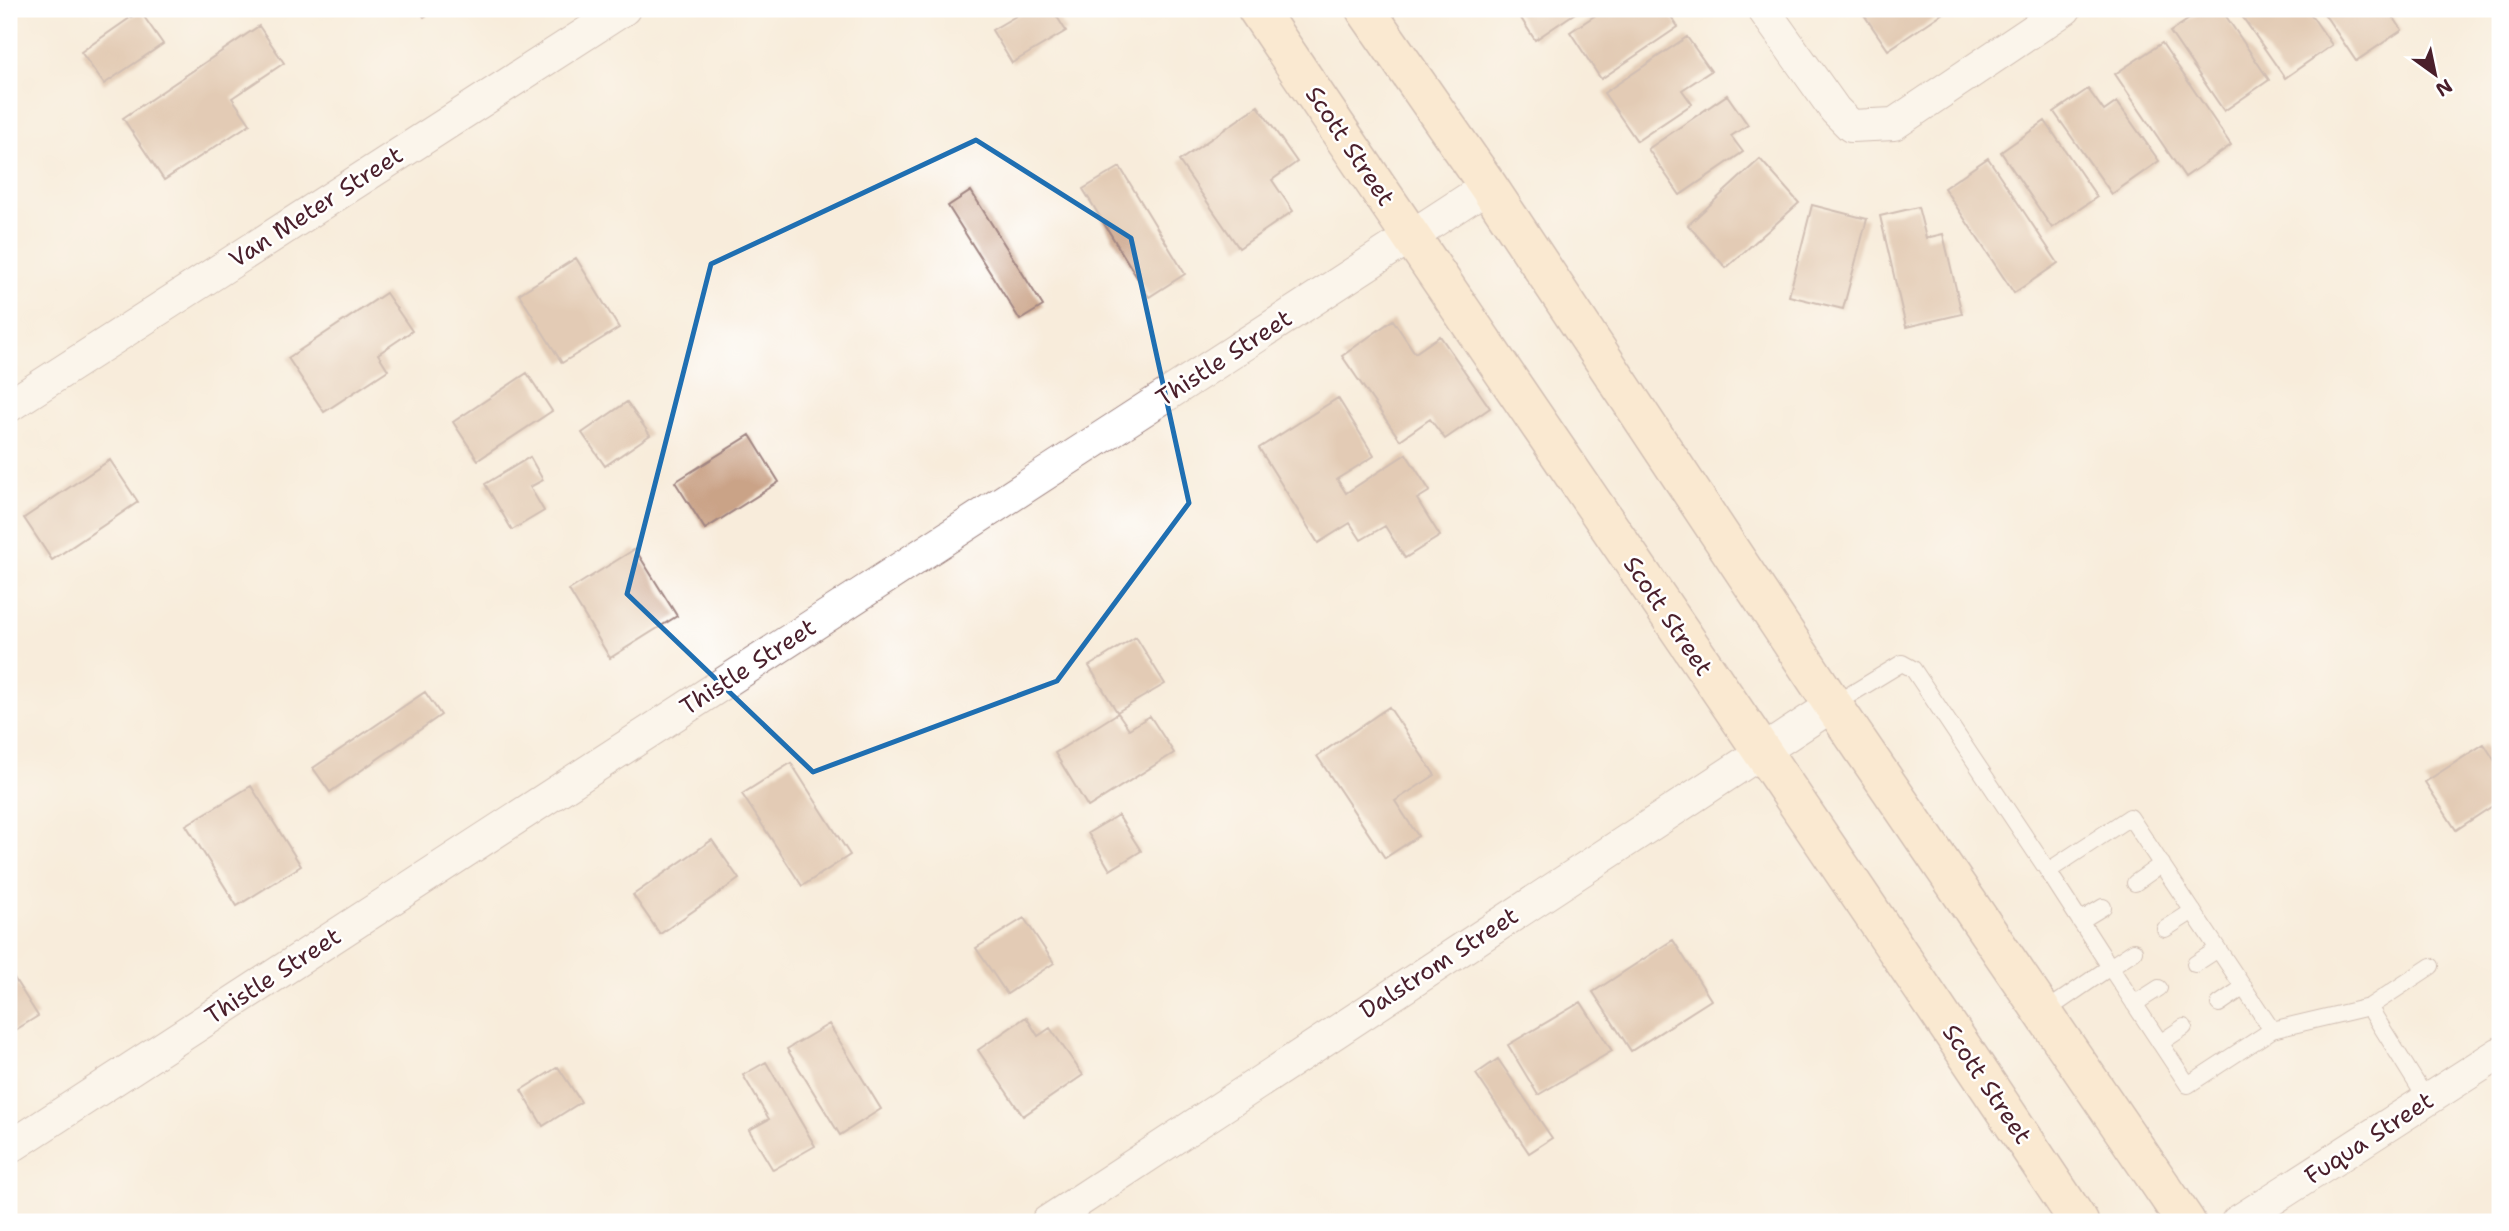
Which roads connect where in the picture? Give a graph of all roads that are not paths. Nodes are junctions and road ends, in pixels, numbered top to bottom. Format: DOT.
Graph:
graph roads {
  1 [pos="624,9"];
  2 [pos="1257,9"];
  3 [pos="1365,9"];
  4 [pos="1763,9"];
  5 [pos="2065,9"];
  6 [pos="1488,186"];
  7 [pos="1410,236"];
  8 [pos="9,406"];
  9 [pos="1833,705"];
  10 [pos="1760,752"];
  11 [pos="2162,864"];
  12 [pos="2048,871"];
  13 [pos="2135,883"];
  14 [pos="2103,907"];
  15 [pos="2193,911"];
  16 [pos="2080,920"];
  17 [pos="2165,929"];
  18 [pos="2218,948"];
  19 [pos="2134,950"];
  20 [pos="2195,964"];
  21 [pos="2431,966"];
  22 [pos="2110,967"];
  23 [pos="2244,987"];
  24 [pos="2159,988"];
  25 [pos="2134,1004"];
  26 [pos="2219,1004"];
  27 [pos="2369,1007"];
  28 [pos="2043,1013"];
  29 [pos="2184,1027"];
  30 [pos="2272,1030"];
  31 [pos="2160,1043"];
  32 [pos="2500,1053"];
  33 [pos="2427,1100"];
  34 [pos="9,1148"];
  35 [pos="1046,1222"];
  36 [pos="2079,1222"];
  37 [pos="2186,1222"];
  38 [pos="2237,1222"];
  1 -- 8 [label="street, Van Meter Street"];
  2 -- 7 [label="main road, Scott Street"];
  3 -- 6 [label="main road"];
  4 -- 5 [label="street"];
  6 -- 7 [label="street, Thistle Street"];
  6 -- 9 [label="main road"];
  7 -- 10 [label="main road, Scott Street"];
  7 -- 34 [label="street, Thistle Street"];
  9 -- 10 [label="street, Dalstrom Street"];
  9 -- 12 [label="lane"];
  9 -- 28 [label="main road"];
  10 -- 35 [label="street, Dalstrom Street"];
  10 -- 36 [label="main road, Scott Street"];
  11 -- 12 [label="lane"];
  11 -- 13 [label="lane"];
  11 -- 15 [label="lane"];
  12 -- 16 [label="lane"];
  14 -- 16 [label="lane"];
  15 -- 17 [label="lane"];
  15 -- 18 [label="lane"];
  16 -- 22 [label="lane"];
  18 -- 20 [label="lane"];
  18 -- 23 [label="lane"];
  19 -- 22 [label="lane"];
  21 -- 27 [label="lane"];
  22 -- 25 [label="lane"];
  22 -- 28 [label="lane"];
  23 -- 26 [label="lane"];
  23 -- 30 [label="lane"];
  24 -- 25 [label="lane"];
  25 -- 31 [label="lane"];
  27 -- 30 [label="lane"];
  27 -- 33 [label="lane"];
  28 -- 37 [label="main road"];
  29 -- 31 [label="lane"];
  30 -- 31 [label="lane"];
  32 -- 33 [label="street, Fuqua Street"];
  33 -- 38 [label="street, Fuqua Street"];
}
